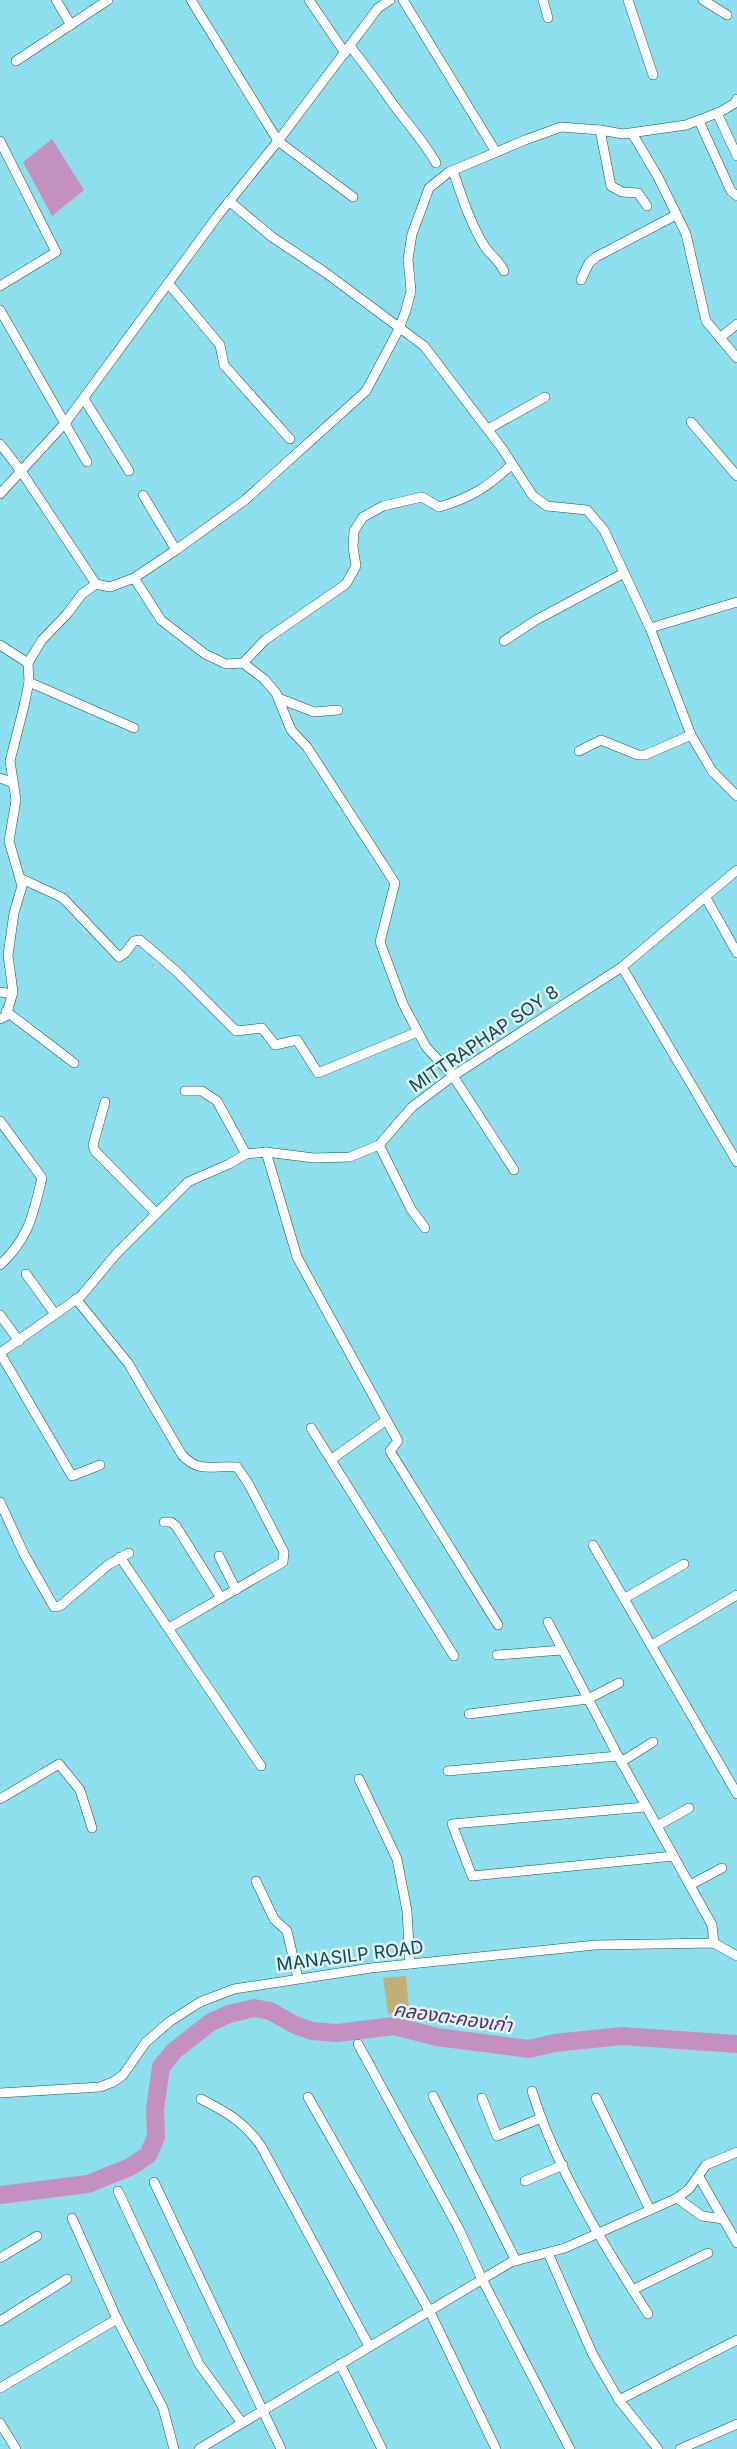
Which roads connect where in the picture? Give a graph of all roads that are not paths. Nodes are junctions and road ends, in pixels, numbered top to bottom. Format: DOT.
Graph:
graph roads {
  1 [pos="56,0"];
  2 [pos="108,0"];
  3 [pos="191,0"];
  4 [pos="309,0"];
  5 [pos="390,0"];
  6 [pos="403,0"];
  7 [pos="543,0"];
  8 [pos="628,0"];
  9 [pos="703,0"];
  10 [pos="727,15"];
  11 [pos="548,18"];
  12 [pos="71,25"];
  13 [pos="347,50"];
  14 [pos="16,61"];
  15 [pos="653,75"];
  16 [pos="737,99"];
  17 [pos="717,113"];
  18 [pos="698,121"];
  19 [pos="600,130"];
  20 [pos="632,133"];
  21 [pos="0,141"];
  22 [pos="278,141"];
  23 [pos="496,152"];
  24 [pos="737,156"];
  25 [pos="436,163"];
  26 [pos="453,171"];
  27 [pos="737,196"];
  28 [pos="353,197"];
  29 [pos="229,201"];
  30 [pos="647,206"];
  31 [pos="676,215"];
  32 [pos="504,271"];
  33 [pos="581,280"];
  34 [pos="168,283"];
  35 [pos="0,286"];
  36 [pos="0,310"];
  37 [pos="737,324"];
  38 [pos="399,329"];
  39 [pos="720,338"];
  40 [pos="737,358"];
  41 [pos="545,397"];
  42 [pos="84,399"];
  43 [pos="66,422"];
  44 [pos="691,422"];
  45 [pos="488,429"];
  46 [pos="290,439"];
  47 [pos="0,444"];
  48 [pos="87,462"];
  49 [pos="511,465"];
  50 [pos="21,471"];
  51 [pos="129,471"];
  52 [pos="737,476"];
  53 [pos="0,494"];
  54 [pos="143,495"];
  55 [pos="176,550"];
  56 [pos="624,573"];
  57 [pos="134,578"];
  58 [pos="96,584"];
  59 [pos="737,602"];
  60 [pos="650,628"];
  61 [pos="504,641"];
  62 [pos="0,645"];
  63 [pos="28,663"];
  64 [pos="243,663"];
  65 [pos="29,682"];
  66 [pos="278,698"];
  67 [pos="338,710"];
  68 [pos="134,728"];
  69 [pos="691,735"];
  70 [pos="579,751"];
  71 [pos="0,778"];
  72 [pos="11,782"];
  73 [pos="737,796"];
  74 [pos="737,870"];
  75 [pos="20,878"];
  76 [pos="706,898"];
  77 [pos="737,953"];
  78 [pos="622,967"];
  79 [pos="0,992"];
  80 [pos="12,994"];
  81 [pos="6,1011"];
  82 [pos="0,1019"];
  83 [pos="417,1032"];
  84 [pos="74,1063"];
  85 [pos="453,1076"];
  86 [pos="185,1091"];
  87 [pos="105,1102"];
  88 [pos="0,1121"];
  89 [pos="379,1145"];
  90 [pos="266,1152"];
  91 [pos="246,1154"];
  92 [pos="737,1162"];
  93 [pos="514,1170"];
  94 [pos="156,1213"];
  95 [pos="425,1228"];
  96 [pos="0,1265"];
  97 [pos="26,1274"];
  98 [pos="76,1299"];
  99 [pos="55,1314"];
  100 [pos="0,1315"];
  101 [pos="19,1341"];
  102 [pos="0,1353"];
  103 [pos="385,1421"];
  104 [pos="311,1428"];
  105 [pos="332,1459"];
  106 [pos="100,1465"];
  107 [pos="0,1502"];
  108 [pos="164,1522"];
  109 [pos="593,1545"];
  110 [pos="129,1552"];
  111 [pos="219,1556"];
  112 [pos="120,1558"];
  113 [pos="684,1564"];
  114 [pos="236,1590"];
  115 [pos="737,1595"];
  116 [pos="221,1598"];
  117 [pos="625,1598"];
  118 [pos="548,1622"];
  119 [pos="498,1625"];
  120 [pos="169,1628"];
  121 [pos="652,1645"];
  122 [pos="562,1650"];
  123 [pos="497,1655"];
  124 [pos="454,1656"];
  125 [pos="619,1684"];
  126 [pos="588,1698"];
  127 [pos="469,1714"];
  128 [pos="652,1742"];
  129 [pos="620,1759"];
  130 [pos="261,1766"];
  131 [pos="448,1771"];
  132 [pos="359,1779"];
  133 [pos="737,1794"];
  134 [pos="0,1799"];
  135 [pos="645,1806"];
  136 [pos="689,1808"];
  137 [pos="657,1826"];
  138 [pos="92,1828"];
  139 [pos="674,1856"];
  140 [pos="722,1868"];
  141 [pos="256,1881"];
  142 [pos="690,1886"];
  143 [pos="714,1943"];
  144 [pos="737,1956"];
  145 [pos="410,1964"];
  146 [pos="298,1978"];
  147 [pos="358,2044"];
  148 [pos="532,2091"];
  149 [pos="0,2093"];
  150 [pos="433,2096"];
  151 [pos="308,2097"];
  152 [pos="482,2098"];
  153 [pos="596,2098"];
  154 [pos="201,2099"];
  155 [pos="540,2118"];
  156 [pos="737,2152"];
  157 [pos="563,2165"];
  158 [pos="699,2177"];
  159 [pos="525,2181"];
  160 [pos="154,2182"];
  161 [pos="118,2191"];
  162 [pos="676,2198"];
  163 [pos="650,2210"];
  164 [pos="72,2218"];
  165 [pos="723,2219"];
  166 [pos="598,2234"];
  167 [pos="37,2236"];
  168 [pos="737,2244"];
  169 [pos="548,2252"];
  170 [pos="708,2253"];
  171 [pos="0,2258"];
  172 [pos="516,2260"];
  173 [pos="66,2279"];
  174 [pos="482,2279"];
  175 [pos="632,2290"];
  176 [pos="429,2310"];
  177 [pos="648,2314"];
  178 [pos="117,2319"];
  179 [pos="0,2321"];
  180 [pos="737,2340"];
  181 [pos="370,2346"];
  182 [pos="340,2364"];
  183 [pos="0,2388"];
  184 [pos="619,2400"];
  185 [pos="262,2411"];
  186 [pos="0,2423"];
  187 [pos="242,2423"];
  188 [pos="737,2424"];
  189 [pos="16,2449"];
  190 [pos="174,2449"];
  191 [pos="199,2449"];
  192 [pos="281,2449"];
  193 [pos="382,2449"];
  194 [pos="496,2449"];
  195 [pos="570,2449"];
  196 [pos="658,2449"];
  197 [pos="680,2449"];
  1 -- 12 [label="street"];
  2 -- 12 [label="street"];
  3 -- 22 [label="street"];
  4 -- 13 [label="street"];
  5 -- 13 [label="street"];
  6 -- 23 [label="street"];
  7 -- 11 [label="street"];
  8 -- 15 [label="street"];
  9 -- 10 [label="street"];
  12 -- 14 [label="street"];
  13 -- 22 [label="street"];
  13 -- 25 [label="street"];
  16 -- 17 [label="street"];
  17 -- 18 [label="street"];
  17 -- 24 [label="street"];
  18 -- 20 [label="street"];
  18 -- 27 [label="street"];
  19 -- 20 [label="street"];
  19 -- 23 [label="street"];
  19 -- 30 [label="street"];
  20 -- 31 [label="street"];
  21 -- 35 [label="street"];
  22 -- 28 [label="street"];
  22 -- 29 [label="street"];
  23 -- 26 [label="street"];
  26 -- 32 [label="street"];
  26 -- 38 [label="street"];
  29 -- 34 [label="street"];
  29 -- 38 [label="street"];
  31 -- 33 [label="street"];
  31 -- 39 [label="street"];
  34 -- 42 [label="street"];
  34 -- 46 [label="street"];
  36 -- 43 [label="street"];
  37 -- 39 [label="street"];
  38 -- 45 [label="street"];
  38 -- 55 [label="street"];
  39 -- 40 [label="street"];
  41 -- 45 [label="street"];
  42 -- 43 [label="street"];
  42 -- 51 [label="street"];
  43 -- 48 [label="street"];
  43 -- 50 [label="street"];
  44 -- 52 [label="street"];
  45 -- 49 [label="street"];
  47 -- 50 [label="street"];
  49 -- 56 [label="street"];
  49 -- 64 [label="street"];
  50 -- 53 [label="street"];
  50 -- 58 [label="street"];
  54 -- 55 [label="street"];
  55 -- 57 [label="street"];
  56 -- 60 [label="street"];
  56 -- 61 [label="street"];
  57 -- 58 [label="street"];
  57 -- 64 [label="street"];
  58 -- 63 [label="street"];
  59 -- 60 [label="street"];
  60 -- 69 [label="street"];
  62 -- 63 [label="street"];
  63 -- 65 [label="street"];
  64 -- 66 [label="street"];
  65 -- 68 [label="street"];
  65 -- 72 [label="street"];
  66 -- 67 [label="street"];
  66 -- 83 [label="street"];
  69 -- 70 [label="street"];
  69 -- 73 [label="street"];
  71 -- 72 [label="street"];
  72 -- 75 [label="street"];
  74 -- 76 [label="street, MITTRAPHAP SOY 8"];
  75 -- 80 [label="street"];
  75 -- 83 [label="street"];
  76 -- 77 [label="street"];
  76 -- 78 [label="street, MITTRAPHAP SOY 8"];
  78 -- 85 [label="street, MITTRAPHAP SOY 8"];
  78 -- 92 [label="street"];
  79 -- 80 [label="street"];
  80 -- 81 [label="street"];
  81 -- 82 [label="street"];
  81 -- 84 [label="street"];
  83 -- 85 [label="street"];
  85 -- 89 [label="street, MITTRAPHAP SOY 8"];
  85 -- 93 [label="street"];
  86 -- 91 [label="street"];
  87 -- 94 [label="street"];
  88 -- 96 [label="street"];
  89 -- 90 [label="street, MITTRAPHAP SOY 8"];
  89 -- 95 [label="street"];
  90 -- 91 [label="street, MITTRAPHAP SOY 8"];
  90 -- 103 [label="street"];
  91 -- 94 [label="street, MITTRAPHAP SOY 8"];
  94 -- 98 [label="street, MITTRAPHAP SOY 8"];
  97 -- 99 [label="street"];
  98 -- 99 [label="street, MITTRAPHAP SOY 8"];
  98 -- 114 [label="street"];
  99 -- 101 [label="street, MITTRAPHAP SOY 8"];
  100 -- 101 [label="street"];
  101 -- 102 [label="street, MITTRAPHAP SOY 8"];
  102 -- 106 [label="street"];
  103 -- 105 [label="street"];
  103 -- 119 [label="street"];
  104 -- 105 [label="street"];
  105 -- 124 [label="street"];
  107 -- 112 [label="street"];
  108 -- 116 [label="street"];
  109 -- 117 [label="street"];
  110 -- 112 [label="street"];
  111 -- 114 [label="street"];
  112 -- 120 [label="street"];
  113 -- 117 [label="street"];
  114 -- 116 [label="street"];
  115 -- 121 [label="street"];
  116 -- 120 [label="street"];
  117 -- 121 [label="street"];
  118 -- 122 [label="street"];
  120 -- 130 [label="street"];
  121 -- 133 [label="street"];
  122 -- 123 [label="street"];
  122 -- 126 [label="street"];
  125 -- 126 [label="street"];
  126 -- 127 [label="street"];
  126 -- 129 [label="street"];
  128 -- 129 [label="street"];
  129 -- 131 [label="street"];
  129 -- 135 [label="street"];
  132 -- 145 [label="street"];
  134 -- 138 [label="street"];
  135 -- 137 [label="street"];
  135 -- 139 [label="street"];
  136 -- 137 [label="street"];
  137 -- 139 [label="street"];
  139 -- 142 [label="street"];
  140 -- 142 [label="street"];
  141 -- 146 [label="street"];
  142 -- 143 [label="street"];
  143 -- 144 [label="street"];
  143 -- 145 [label="street, MANASILP ROAD"];
  145 -- 146 [label="street, MANASILP ROAD"];
  146 -- 149 [label="street, MANASILP ROAD"];
  147 -- 174 [label="street"];
  148 -- 155 [label="street"];
  150 -- 172 [label="street"];
  151 -- 176 [label="street"];
  152 -- 155 [label="street"];
  153 -- 163 [label="street"];
  154 -- 181 [label="street"];
  155 -- 157 [label="street"];
  156 -- 158 [label="street"];
  157 -- 159 [label="street"];
  157 -- 166 [label="street"];
  158 -- 162 [label="street"];
  158 -- 165 [label="street"];
  160 -- 185 [label="street"];
  161 -- 187 [label="street"];
  162 -- 163 [label="street"];
  162 -- 165 [label="street"];
  163 -- 166 [label="street"];
  164 -- 178 [label="street"];
  165 -- 168 [label="street"];
  166 -- 169 [label="street"];
  166 -- 175 [label="street"];
  167 -- 171 [label="street"];
  169 -- 172 [label="street"];
  169 -- 184 [label="street"];
  170 -- 175 [label="street"];
  172 -- 174 [label="street"];
  173 -- 179 [label="street"];
  174 -- 176 [label="street"];
  174 -- 195 [label="street"];
  175 -- 177 [label="street"];
  176 -- 181 [label="street"];
  176 -- 194 [label="street"];
  178 -- 183 [label="street"];
  178 -- 190 [label="street"];
  180 -- 184 [label="street"];
  181 -- 182 [label="street"];
  182 -- 185 [label="street"];
  182 -- 193 [label="street"];
  184 -- 196 [label="street"];
  185 -- 187 [label="street"];
  185 -- 192 [label="street"];
  186 -- 189 [label="street"];
  187 -- 191 [label="street"];
  188 -- 197 [label="street"];
}
